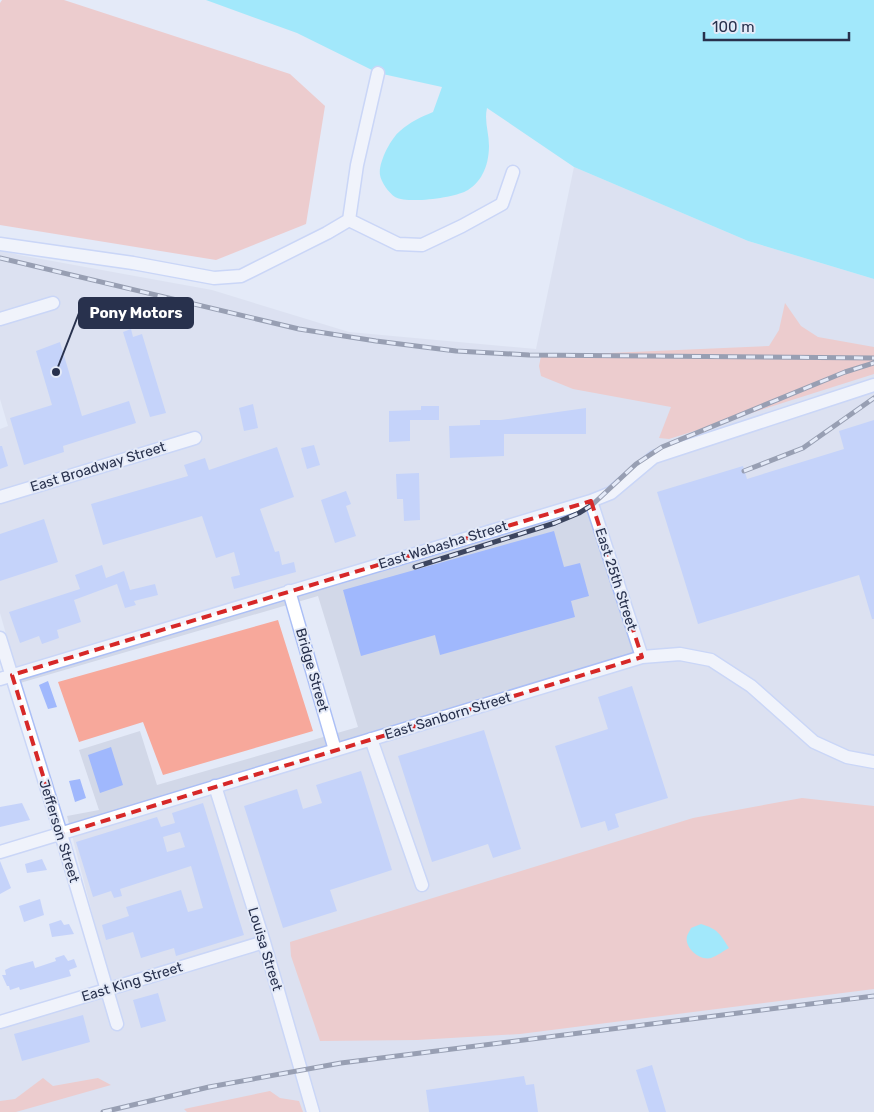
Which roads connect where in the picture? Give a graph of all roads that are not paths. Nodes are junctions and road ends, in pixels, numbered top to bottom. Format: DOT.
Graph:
graph roads {
  1 [pos="378,73"];
  2 [pos="513,172"];
  3 [pos="349,220"];
  4 [pos="0,244"];
  5 [pos="53,303"];
  6 [pos="0,319"];
  7 [pos="874,385"];
  8 [pos="195,438"];
  9 [pos="0,497"];
  10 [pos="591,501"];
  11 [pos="289,591"];
  12 [pos="0,638"];
  13 [pos="642,657"];
  14 [pos="6,677"];
  15 [pos="371,739"];
  16 [pos="335,750"];
  17 [pos="874,762"];
  18 [pos="215,786"];
  19 [pos="61,834"];
  20 [pos="0,852"];
  21 [pos="422,885"];
  22 [pos="264,942"];
  23 [pos="106,990"];
  24 [pos="0,1022"];
  25 [pos="117,1024"];
  26 [pos="313,1112"];
  1 -- 3 [label="street"];
  2 -- 3 [label="street"];
  3 -- 4 [label="street"];
  5 -- 6 [label="street"];
  7 -- 10 [label="street, East Wabasha Street"];
  8 -- 9 [label="street, East Broadway Street"];
  10 -- 11 [label="street, East Wabasha Street"];
  10 -- 13 [label="street, East 25th Street"];
  11 -- 14 [label="street, East Wabasha Street"];
  11 -- 16 [label="street, Bridge Street"];
  12 -- 14 [label="street, Jefferson Street"];
  13 -- 15 [label="street, East Sanborn Street"];
  13 -- 17 [label="street, East Sanborn Street"];
  14 -- 19 [label="street, Jefferson Street"];
  15 -- 16 [label="street, East Sanborn Street"];
  15 -- 21 [label="street"];
  16 -- 18 [label="street, East Sanborn Street"];
  18 -- 19 [label="street, East Sanborn Street"];
  18 -- 22 [label="street, Louisa Street"];
  19 -- 20 [label="street, East Sanborn Street"];
  19 -- 23 [label="street, Jefferson Street"];
  22 -- 23 [label="street, East King Street"];
  22 -- 26 [label="street, Louisa Street"];
  23 -- 24 [label="street, East King Street"];
  23 -- 25 [label="street, Jefferson Street"];
}
